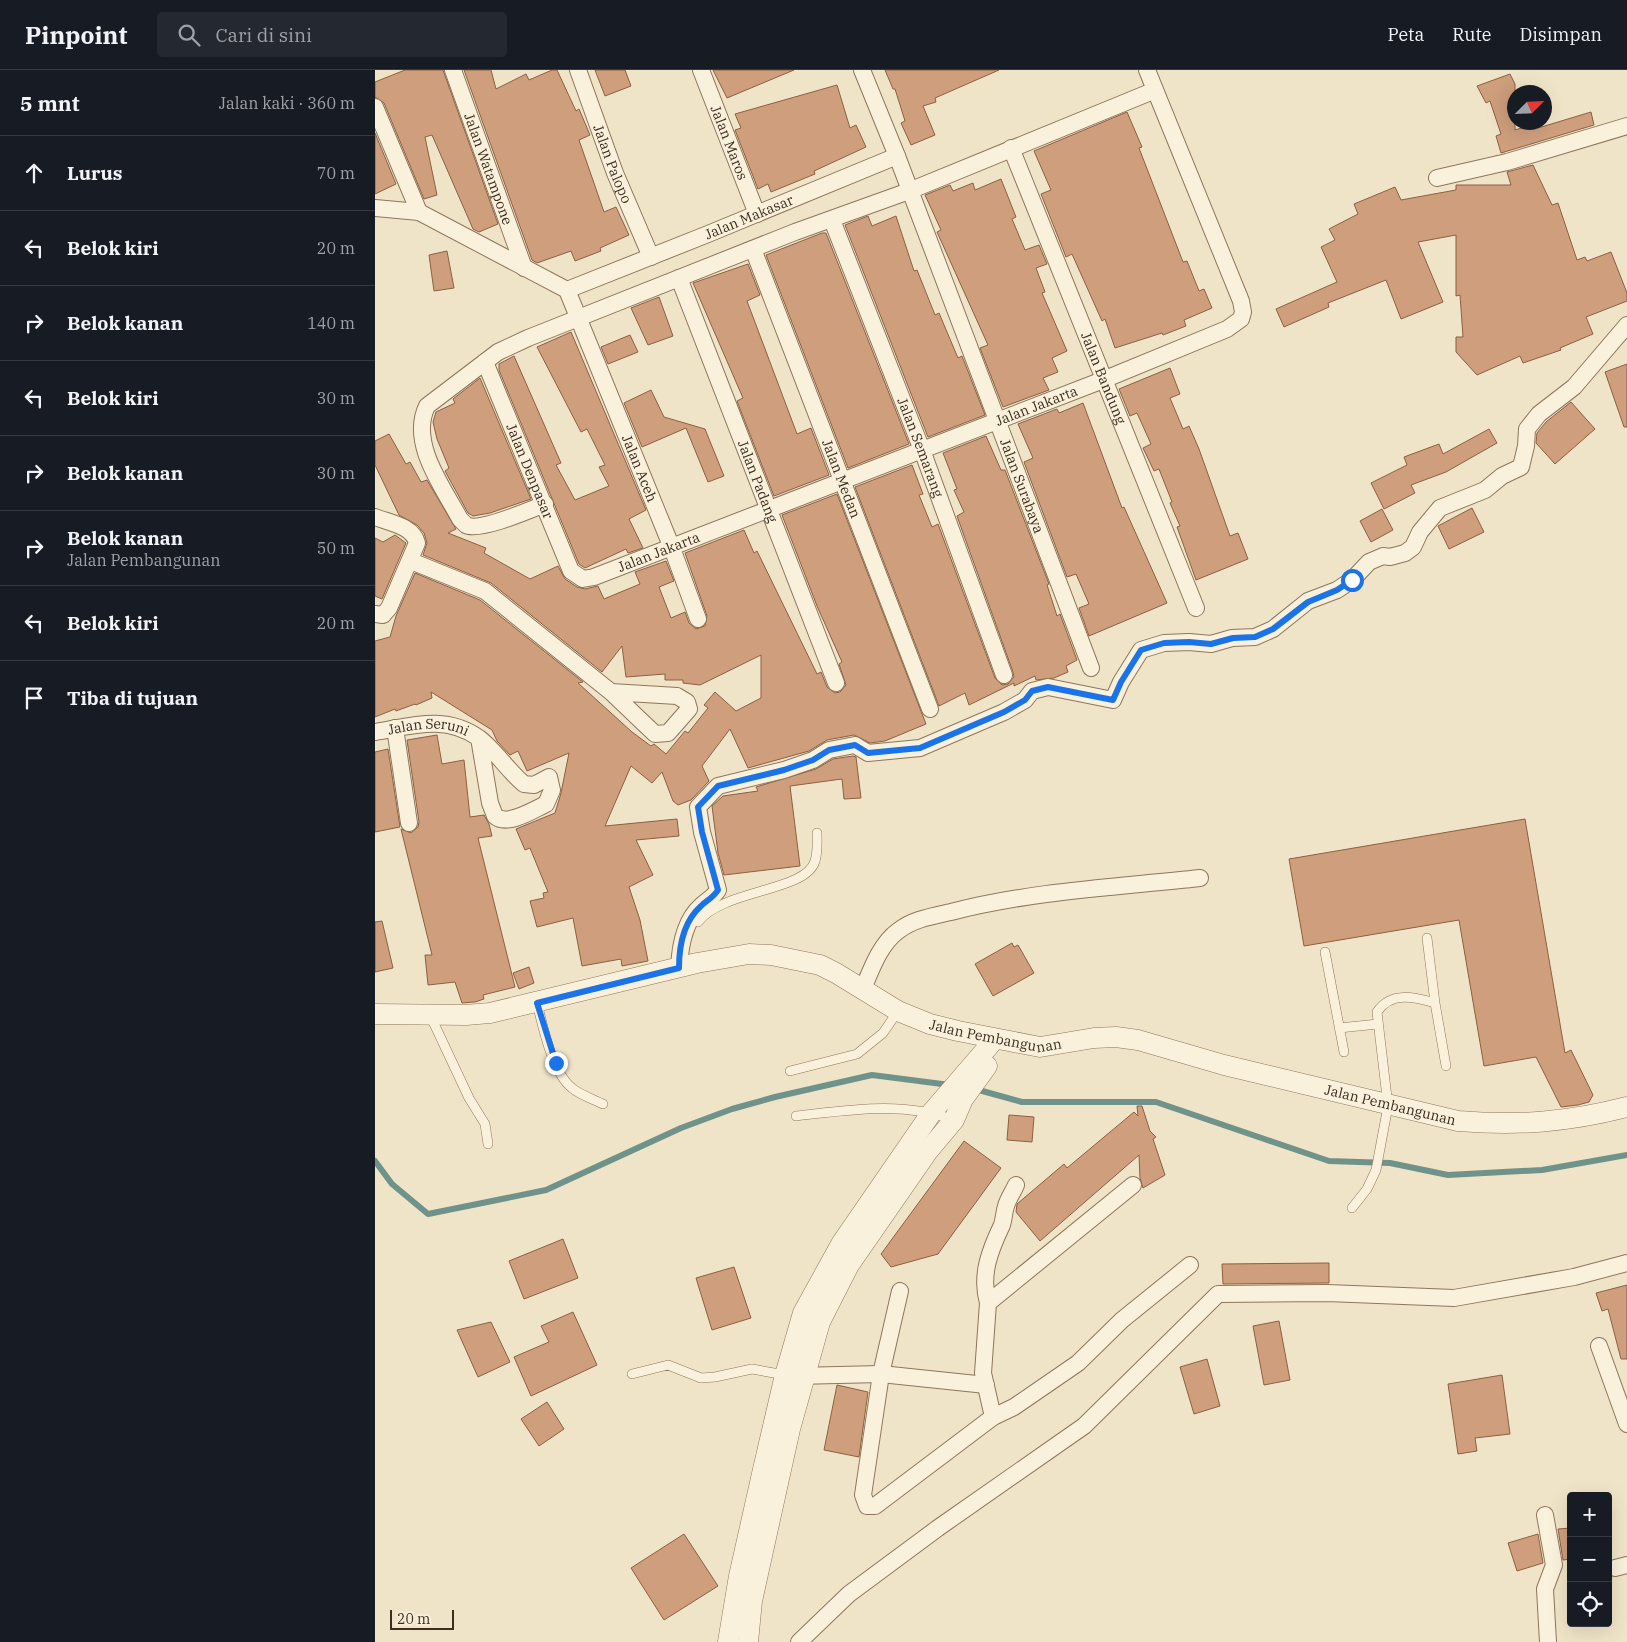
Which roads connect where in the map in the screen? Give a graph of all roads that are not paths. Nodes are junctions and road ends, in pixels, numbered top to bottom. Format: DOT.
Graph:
graph roads {
  1 [pos="453,70"];
  2 [pos="578,70"];
  3 [pos="701,70"];
  4 [pos="861,70"];
  5 [pos="1147,70"];
  6 [pos="1153,90"];
  7 [pos="375,107"];
  8 [pos="1627,126"];
  9 [pos="1011,148"];
  10 [pos="897,156"];
  11 [pos="1437,178"];
  12 [pos="909,191"];
  13 [pos="375,208"];
  14 [pos="419,212"];
  15 [pos="757,214"];
  16 [pos="832,220"];
  17 [pos="753,249"];
  18 [pos="651,257"];
  19 [pos="524,268"];
  20 [pos="679,278"];
  21 [pos="567,290"];
  22 [pos="579,318"];
  23 [pos="1627,325"];
  24 [pos="485,362"];
  25 [pos="1103,380"];
  26 [pos="997,420"];
  27 [pos="922,450"];
  28 [pos="843,480"];
  29 [pos="545,504"];
  30 [pos="769,510"];
  31 [pos="375,516"];
  32 [pos="672,548"];
  33 [pos="411,560"];
  34 [pos="577,578"];
  35 [pos="1196,608"];
  36 [pos="375,614"];
  37 [pos="698,619"];
  38 [pos="1091,668"];
  39 [pos="1005,675"];
  40 [pos="836,683"];
  41 [pos="611,692"];
  42 [pos="930,709"];
  43 [pos="395,728"];
  44 [pos="375,732"];
  45 [pos="479,738"];
  46 [pos="409,823"];
  47 [pos="817,833"];
  48 [pos="1200,878"];
  49 [pos="1427,938"];
  50 [pos="1325,952"];
  51 [pos="682,967"];
  52 [pos="863,989"];
  53 [pos="537,1003"];
  54 [pos="1435,1003"];
  55 [pos="898,1011"];
  56 [pos="375,1014"];
  57 [pos="430,1015"];
  58 [pos="1378,1024"];
  59 [pos="1339,1028"];
  60 [pos="1002,1040"];
  61 [pos="1343,1052"];
  62 [pos="1446,1066"];
  63 [pos="791,1071"];
  64 [pos="957,1095"];
  65 [pos="603,1104"];
  66 [pos="1388,1106"];
  67 [pos="1627,1107"];
  68 [pos="932,1112"];
  69 [pos="797,1116"];
  70 [pos="954,1120"];
  71 [pos="488,1144"];
  72 [pos="1016,1185"];
  73 [pos="1133,1185"];
  74 [pos="1352,1208"];
  75 [pos="1627,1263"];
  76 [pos="1190,1265"];
  77 [pos="900,1290"];
  78 [pos="988,1303"];
  79 [pos="1599,1346"];
  80 [pos="632,1374"];
  81 [pos="881,1374"];
  82 [pos="794,1376"];
  83 [pos="986,1385"];
  84 [pos="993,1417"];
  85 [pos="1627,1424"];
  86 [pos="1545,1516"];
  87 [pos="728,1642"];
  88 [pos="748,1642"];
  89 [pos="799,1642"];
  90 [pos="1547,1642"];
  1 -- 19 [label="street, Jalan Watampone"];
  2 -- 18 [label="street, Jalan Palopo"];
  3 -- 15 [label="street, Jalan Maros"];
  4 -- 10 [label="street"];
  5 -- 6 [label="street, Jalan Jakarta"];
  6 -- 9 [label="street"];
  6 -- 25 [label="street, Jalan Jakarta"];
  7 -- 14 [label="street"];
  8 -- 11 [label="street"];
  9 -- 12 [label="street"];
  9 -- 25 [label="street, Jalan Bandung"];
  10 -- 12 [label="street"];
  10 -- 15 [label="street, Jalan Makasar"];
  12 -- 16 [label="street"];
  12 -- 26 [label="street, Jalan Surabaya"];
  13 -- 14 [label="street"];
  14 -- 19 [label="street"];
  15 -- 18 [label="street, Jalan Makasar"];
  16 -- 17 [label="street"];
  16 -- 27 [label="street, Jalan Semarang"];
  17 -- 20 [label="street"];
  17 -- 28 [label="street, Jalan Medan"];
  18 -- 21 [label="street, Jalan Makasar"];
  19 -- 21 [label="street"];
  20 -- 22 [label="street"];
  20 -- 30 [label="street, Jalan Padang"];
  21 -- 22 [label="street"];
  22 -- 24 [label="street"];
  22 -- 32 [label="street, Jalan Aceh"];
  23 -- 51 [label="street"];
  24 -- 29 [label="street, Jalan Denpasar"];
  24 -- 29 [label="street"];
  25 -- 26 [label="street, Jalan Jakarta"];
  25 -- 35 [label="street, Jalan Bandung"];
  26 -- 27 [label="street, Jalan Jakarta"];
  26 -- 38 [label="street, Jalan Surabaya"];
  27 -- 28 [label="street, Jalan Jakarta"];
  27 -- 39 [label="street, Jalan Semarang"];
  28 -- 30 [label="street, Jalan Jakarta"];
  28 -- 42 [label="street, Jalan Medan"];
  29 -- 34 [label="street, Jalan Denpasar"];
  30 -- 32 [label="street, Jalan Jakarta"];
  30 -- 40 [label="street, Jalan Padang"];
  31 -- 33 [label="street"];
  32 -- 34 [label="street, Jalan Jakarta"];
  32 -- 37 [label="street, Jalan Aceh"];
  33 -- 36 [label="street"];
  33 -- 41 [label="street"];
  43 -- 44 [label="street, Jalan Seruni"];
  43 -- 45 [label="street, Jalan Seruni"];
  43 -- 46 [label="street"];
  45 -- 45 [label="street"];
  47 -- 51 [label="lane"];
  48 -- 52 [label="street"];
  49 -- 54 [label="lane"];
  50 -- 59 [label="lane"];
  51 -- 52 [label="street, Jalan Pembangunan"];
  51 -- 53 [label="street, Jalan Pembangunan"];
  52 -- 55 [label="street, Jalan Pembangunan"];
  53 -- 57 [label="street, Jalan Pembangunan"];
  53 -- 65 [label="lane"];
  54 -- 58 [label="lane"];
  54 -- 62 [label="lane"];
  55 -- 60 [label="street, Jalan Pembangunan"];
  55 -- 63 [label="lane"];
  56 -- 57 [label="street, Jalan Pembangunan"];
  57 -- 71 [label="lane"];
  58 -- 59 [label="lane"];
  58 -- 66 [label="lane"];
  59 -- 61 [label="lane"];
  60 -- 64 [label="street"];
  60 -- 66 [label="street, Jalan Pembangunan"];
  64 -- 68 [label="street"];
  64 -- 70 [label="street"];
  66 -- 67 [label="street, Jalan Pembangunan"];
  66 -- 74 [label="lane"];
  68 -- 69 [label="lane"];
  68 -- 70 [label="lane"];
  68 -- 82 [label="street"];
  70 -- 82 [label="street"];
  72 -- 78 [label="street"];
  73 -- 78 [label="street"];
  75 -- 89 [label="street"];
  76 -- 84 [label="street"];
  77 -- 81 [label="street"];
  78 -- 83 [label="street"];
  79 -- 85 [label="street"];
  80 -- 82 [label="lane"];
  81 -- 82 [label="street"];
  81 -- 83 [label="street"];
  81 -- 84 [label="street"];
  82 -- 87 [label="street"];
  82 -- 88 [label="street"];
  83 -- 84 [label="street"];
  86 -- 90 [label="street"];
}
